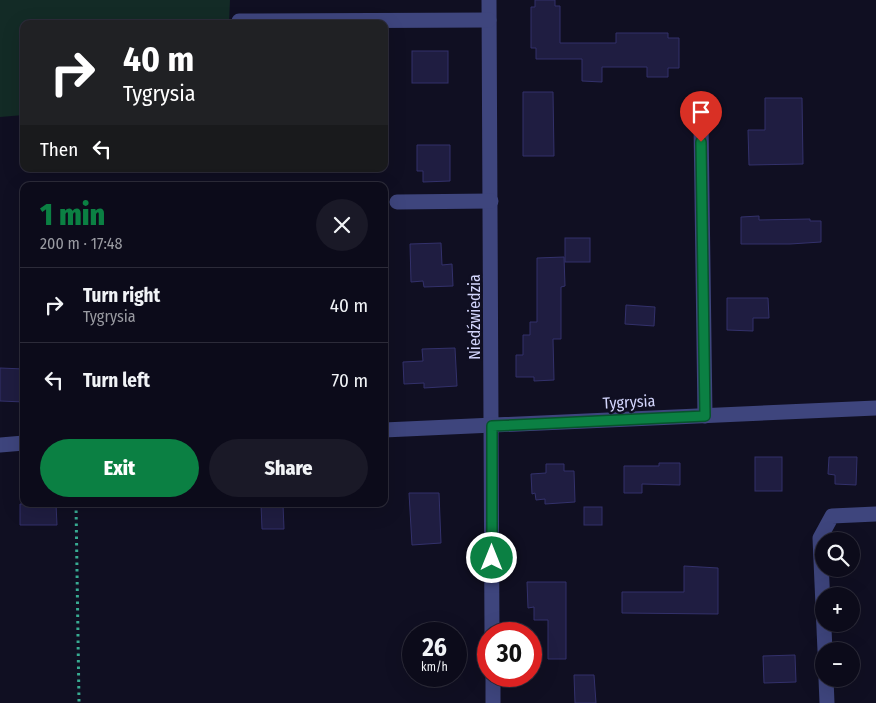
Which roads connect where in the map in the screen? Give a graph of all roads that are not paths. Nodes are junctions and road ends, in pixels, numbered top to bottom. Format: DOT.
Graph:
graph roads {
  1 [pos="489,0"];
  2 [pos="388,20"];
  3 [pos="489,20"];
  4 [pos="701,123"];
  5 [pos="491,201"];
  6 [pos="397,202"];
  7 [pos="876,408"];
  8 [pos="705,416"];
  9 [pos="492,426"];
  10 [pos="388,430"];
  11 [pos="20,444"];
  12 [pos="0,445"];
  13 [pos="876,514"];
  14 [pos="492,622"];
  15 [pos="824,642"];
  16 [pos="492,687"];
  17 [pos="826,687"];
  18 [pos="493,703"];
  19 [pos="827,703"];
  1 -- 3 [label="street, Niedźwiedzia"];
  2 -- 3 [label="street"];
  3 -- 5 [label="street, Niedźwiedzia"];
  4 -- 8 [label="street"];
  5 -- 6 [label="street"];
  5 -- 9 [label="street, Niedźwiedzia"];
  7 -- 8 [label="street, Tygrysia"];
  8 -- 9 [label="street, Tygrysia"];
  9 -- 10 [label="street, Tygrysia"];
  9 -- 14 [label="street, Niedźwiedzia"];
  11 -- 12 [label="street"];
  13 -- 15 [label="street"];
  16 -- 18 [label="street"];
  17 -- 19 [label="street"];
}
